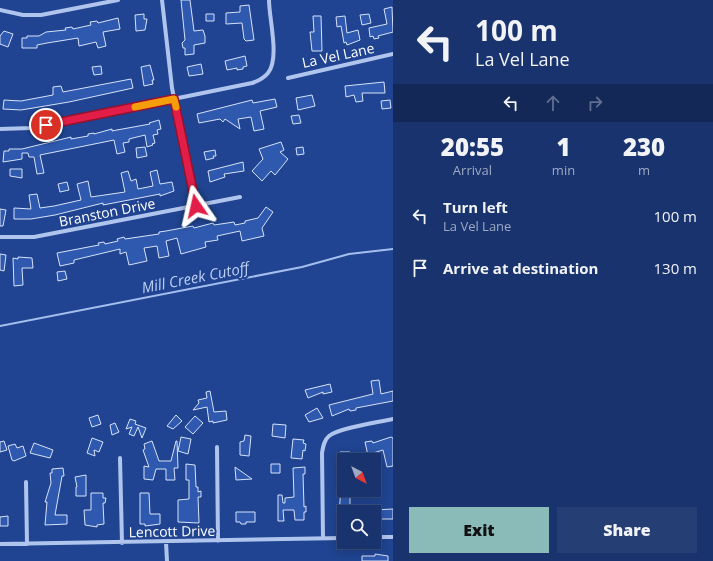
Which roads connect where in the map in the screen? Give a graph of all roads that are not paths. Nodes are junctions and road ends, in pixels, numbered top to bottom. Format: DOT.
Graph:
graph roads {
  1 [pos="118,0"];
  2 [pos="162,0"];
  3 [pos="268,0"];
  4 [pos="0,10"];
  5 [pos="393,54"];
  6 [pos="288,78"];
  7 [pos="174,99"];
  8 [pos="0,129"];
  9 [pos="240,197"];
  10 [pos="196,206"];
  11 [pos="0,237"];
  12 [pos="393,420"];
  13 [pos="217,447"];
  14 [pos="120,458"];
  15 [pos="26,482"];
  16 [pos="381,537"];
  17 [pos="393,537"];
  18 [pos="323,538"];
  19 [pos="337,538"];
  20 [pos="218,541"];
  21 [pos="166,542"];
  22 [pos="122,543"];
  23 [pos="0,544"];
  24 [pos="27,544"];
  25 [pos="167,561"];
  1 -- 4 [label="street"];
  2 -- 7 [label="street"];
  3 -- 7 [label="street"];
  5 -- 6 [label="street, La Vel Lane"];
  7 -- 8 [label="street"];
  7 -- 10 [label="street"];
  9 -- 10 [label="street, Branston Drive"];
  10 -- 11 [label="street, Branston Drive"];
  12 -- 18 [label="street"];
  13 -- 20 [label="street"];
  14 -- 22 [label="street"];
  15 -- 24 [label="street"];
  16 -- 17 [label="street"];
  18 -- 19 [label="street, Lencott Drive"];
  18 -- 20 [label="street, Lencott Drive"];
  20 -- 21 [label="street, Lencott Drive"];
  21 -- 22 [label="street, Lencott Drive"];
  21 -- 25 [label="street"];
  22 -- 24 [label="street, Lencott Drive"];
  23 -- 24 [label="street, Lencott Drive"];
}
